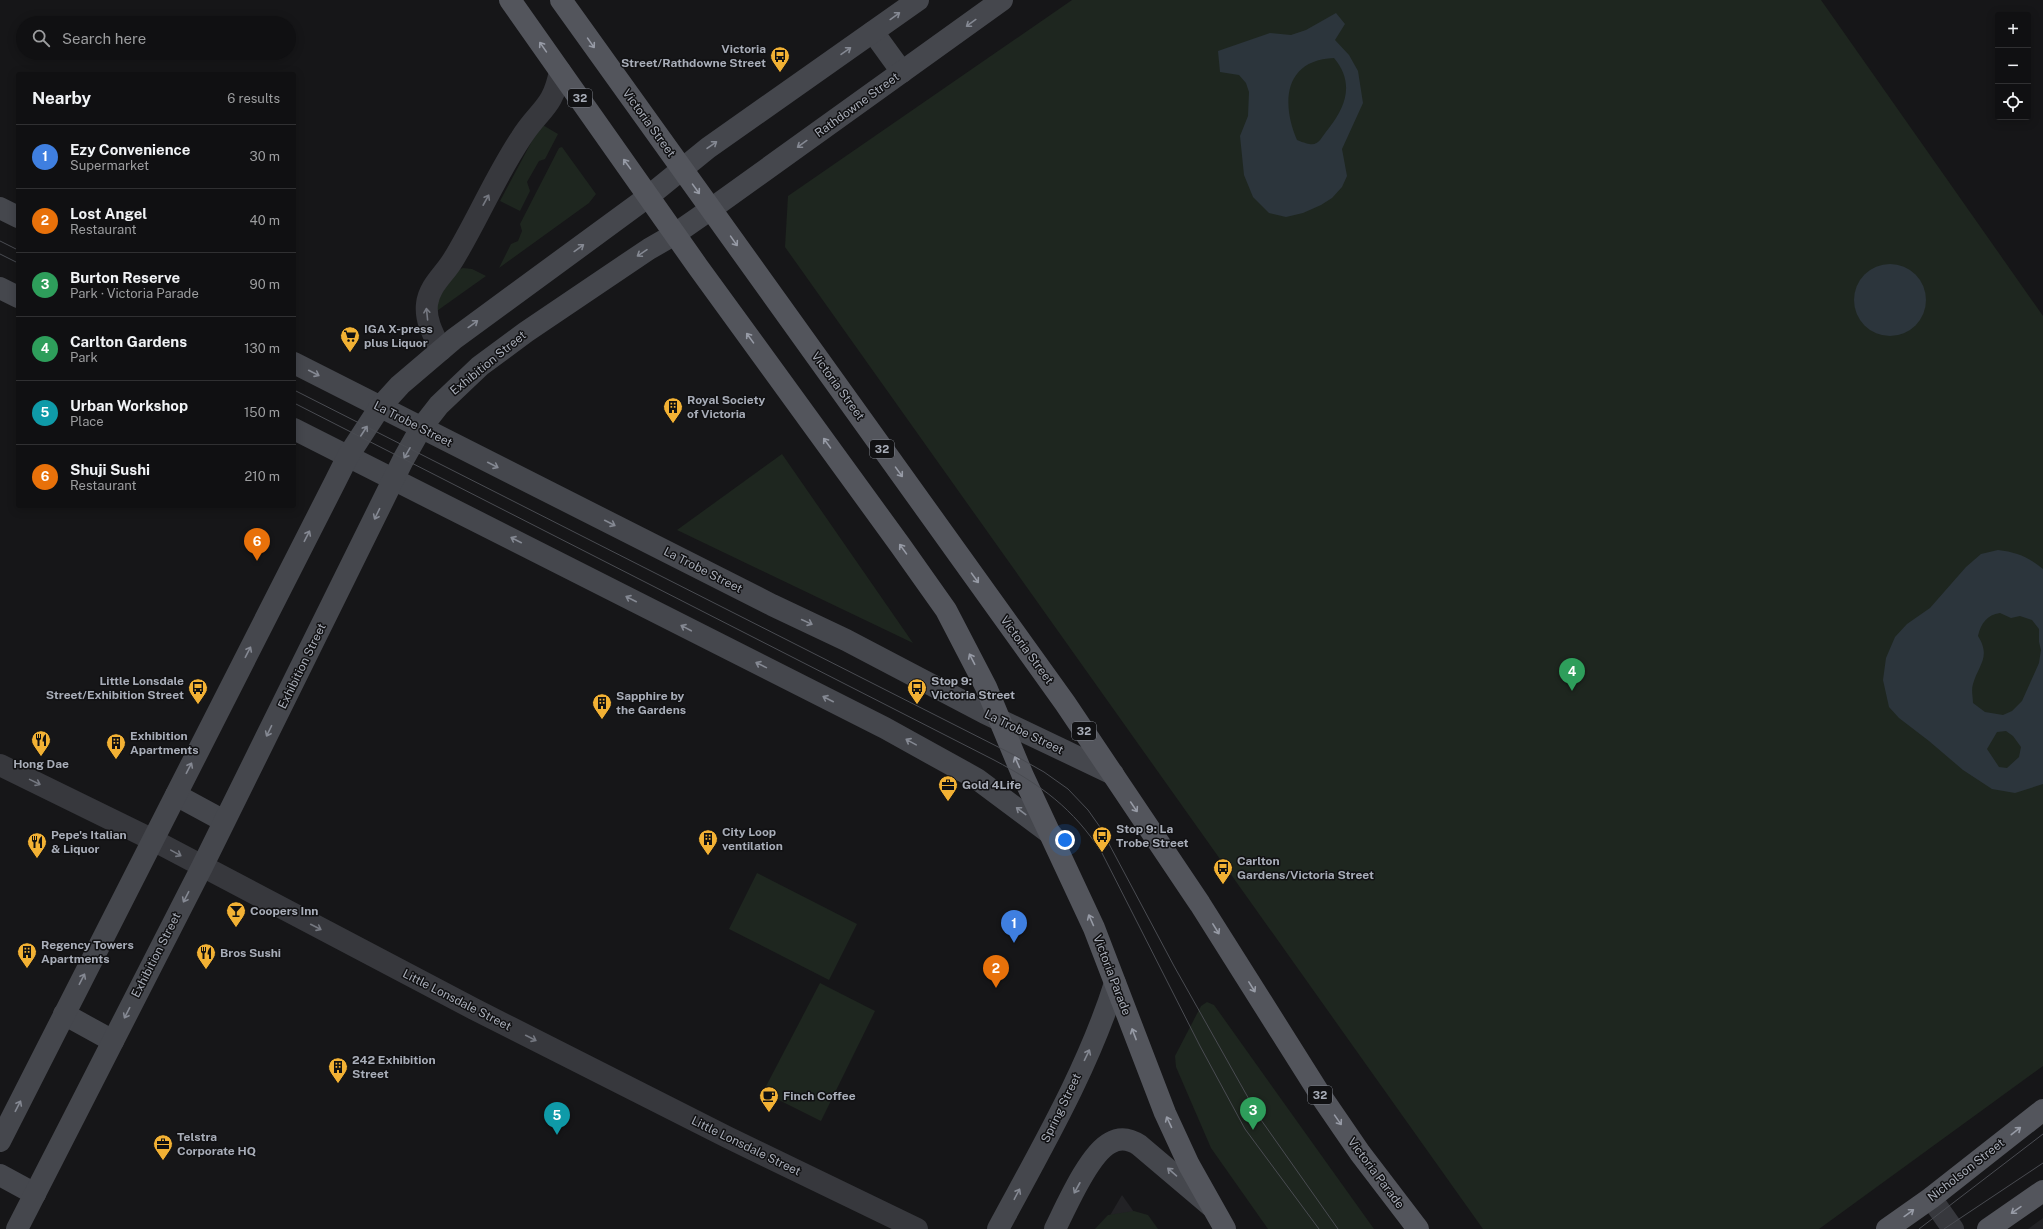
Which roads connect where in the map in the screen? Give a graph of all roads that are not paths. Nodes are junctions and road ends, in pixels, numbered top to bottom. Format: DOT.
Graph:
graph roads {
  1 [pos="510,0"];
  2 [pos="561,0"];
  3 [pos="918,0"];
  4 [pos="1002,0"];
  5 [pos="873,32"];
  6 [pos="560,71"];
  7 [pos="902,72"];
  8 [pos="682,169"];
  9 [pos="650,196"];
  10 [pos="0,208"];
  11 [pos="711,209"];
  12 [pos="16,216"];
  13 [pos="675,234"];
  14 [pos="0,288"];
  15 [pos="16,296"];
  16 [pos="441,350"];
  17 [pos="296,365"];
  18 [pos="380,407"];
  19 [pos="421,428"];
  20 [pos="296,430"];
  21 [pos="348,456"];
  22 [pos="393,479"];
  23 [pos="999,720"];
  24 [pos="0,765"];
  25 [pos="1112,774"];
  26 [pos="176,795"];
  27 [pos="224,821"];
  28 [pos="1052,835"];
  29 [pos="153,840"];
  30 [pos="202,867"];
  31 [pos="1115,982"];
  32 [pos="64,1014"];
  33 [pos="113,1041"];
  34 [pos="2043,1110"];
  35 [pos="0,1141"];
  36 [pos="0,1175"];
  37 [pos="2043,1191"];
  38 [pos="35,1194"];
  39 [pos="1931,1198"];
  40 [pos="1212,1207"];
  41 [pos="17,1229"];
  42 [pos="917,1229"];
  43 [pos="998,1229"];
  44 [pos="1055,1229"];
  45 [pos="1226,1229"];
  46 [pos="1418,1229"];
  47 [pos="1887,1229"];
  48 [pos="1953,1229"];
  49 [pos="1988,1229"];
  6 -- 1 [label="main road, 32, one-way"];
  2 -- 8 [label="main road, Victoria Street / 32, one-way"];
  5 -- 3 [label="street, one-way"];
  4 -- 7 [label="street, Rathdowne Street, one-way"];
  5 -- 7 [label="street"];
  8 -- 5 [label="street, one-way"];
  9 -- 6 [label="main road, 32, one-way"];
  16 -- 6 [label="street, one-way"];
  7 -- 11 [label="street, Rathdowne Street, one-way"];
  8 -- 9 [label="street"];
  8 -- 11 [label="main road, Victoria Street / 32, one-way"];
  9 -- 13 [label="main road, 32"];
  16 -- 9 [label="street, one-way"];
  10 -- 12 [label="street"];
  11 -- 13 [label="street, Exhibition Street"];
  11 -- 25 [label="main road, Victoria Street / 32, one-way"];
  13 -- 19 [label="street, Exhibition Street, one-way"];
  23 -- 13 [label="main road, 32, one-way"];
  14 -- 15 [label="street"];
  16 -- 18 [label="street"];
  17 -- 18 [label="street, La Trobe Street, one-way"];
  18 -- 19 [label="street, La Trobe Street"];
  21 -- 18 [label="street, one-way"];
  19 -- 22 [label="street, Exhibition Street, one-way"];
  19 -- 23 [label="street, La Trobe Street, one-way"];
  20 -- 21 [label="street"];
  21 -- 22 [label="street"];
  26 -- 21 [label="street, one-way"];
  22 -- 27 [label="street, Exhibition Street, one-way"];
  28 -- 22 [label="street, one-way"];
  23 -- 25 [label="street, La Trobe Street"];
  28 -- 23 [label="main road, Victoria Parade / 32, one-way"];
  24 -- 29 [label="street, Little Lonsdale Street, one-way"];
  25 -- 46 [label="main road, Victoria Parade / 32, one-way"];
  26 -- 27 [label="street"];
  26 -- 29 [label="street"];
  27 -- 30 [label="street, Exhibition Street"];
  31 -- 28 [label="main road, Victoria Parade / 32, one-way"];
  29 -- 30 [label="street, Little Lonsdale Street, one-way"];
  32 -- 29 [label="street, one-way"];
  30 -- 33 [label="street, Exhibition Street, one-way"];
  30 -- 42 [label="street, Little Lonsdale Street, one-way"];
  40 -- 31 [label="main road, Victoria Parade / 32, one-way"];
  43 -- 31 [label="street, Spring Street, one-way"];
  32 -- 33 [label="street"];
  35 -- 32 [label="street, one-way"];
  33 -- 38 [label="street, Exhibition Street"];
  39 -- 34 [label="main road, Nicholson Street, one-way"];
  36 -- 38 [label="street"];
  37 -- 49 [label="main road, one-way"];
  38 -- 41 [label="street, Exhibition Street"];
  47 -- 39 [label="main road, Nicholson Street, one-way"];
  39 -- 48 [label="street"];
  40 -- 44 [label="street, one-way"];
  40 -- 45 [label="main road, Victoria Parade / 32"];
}
